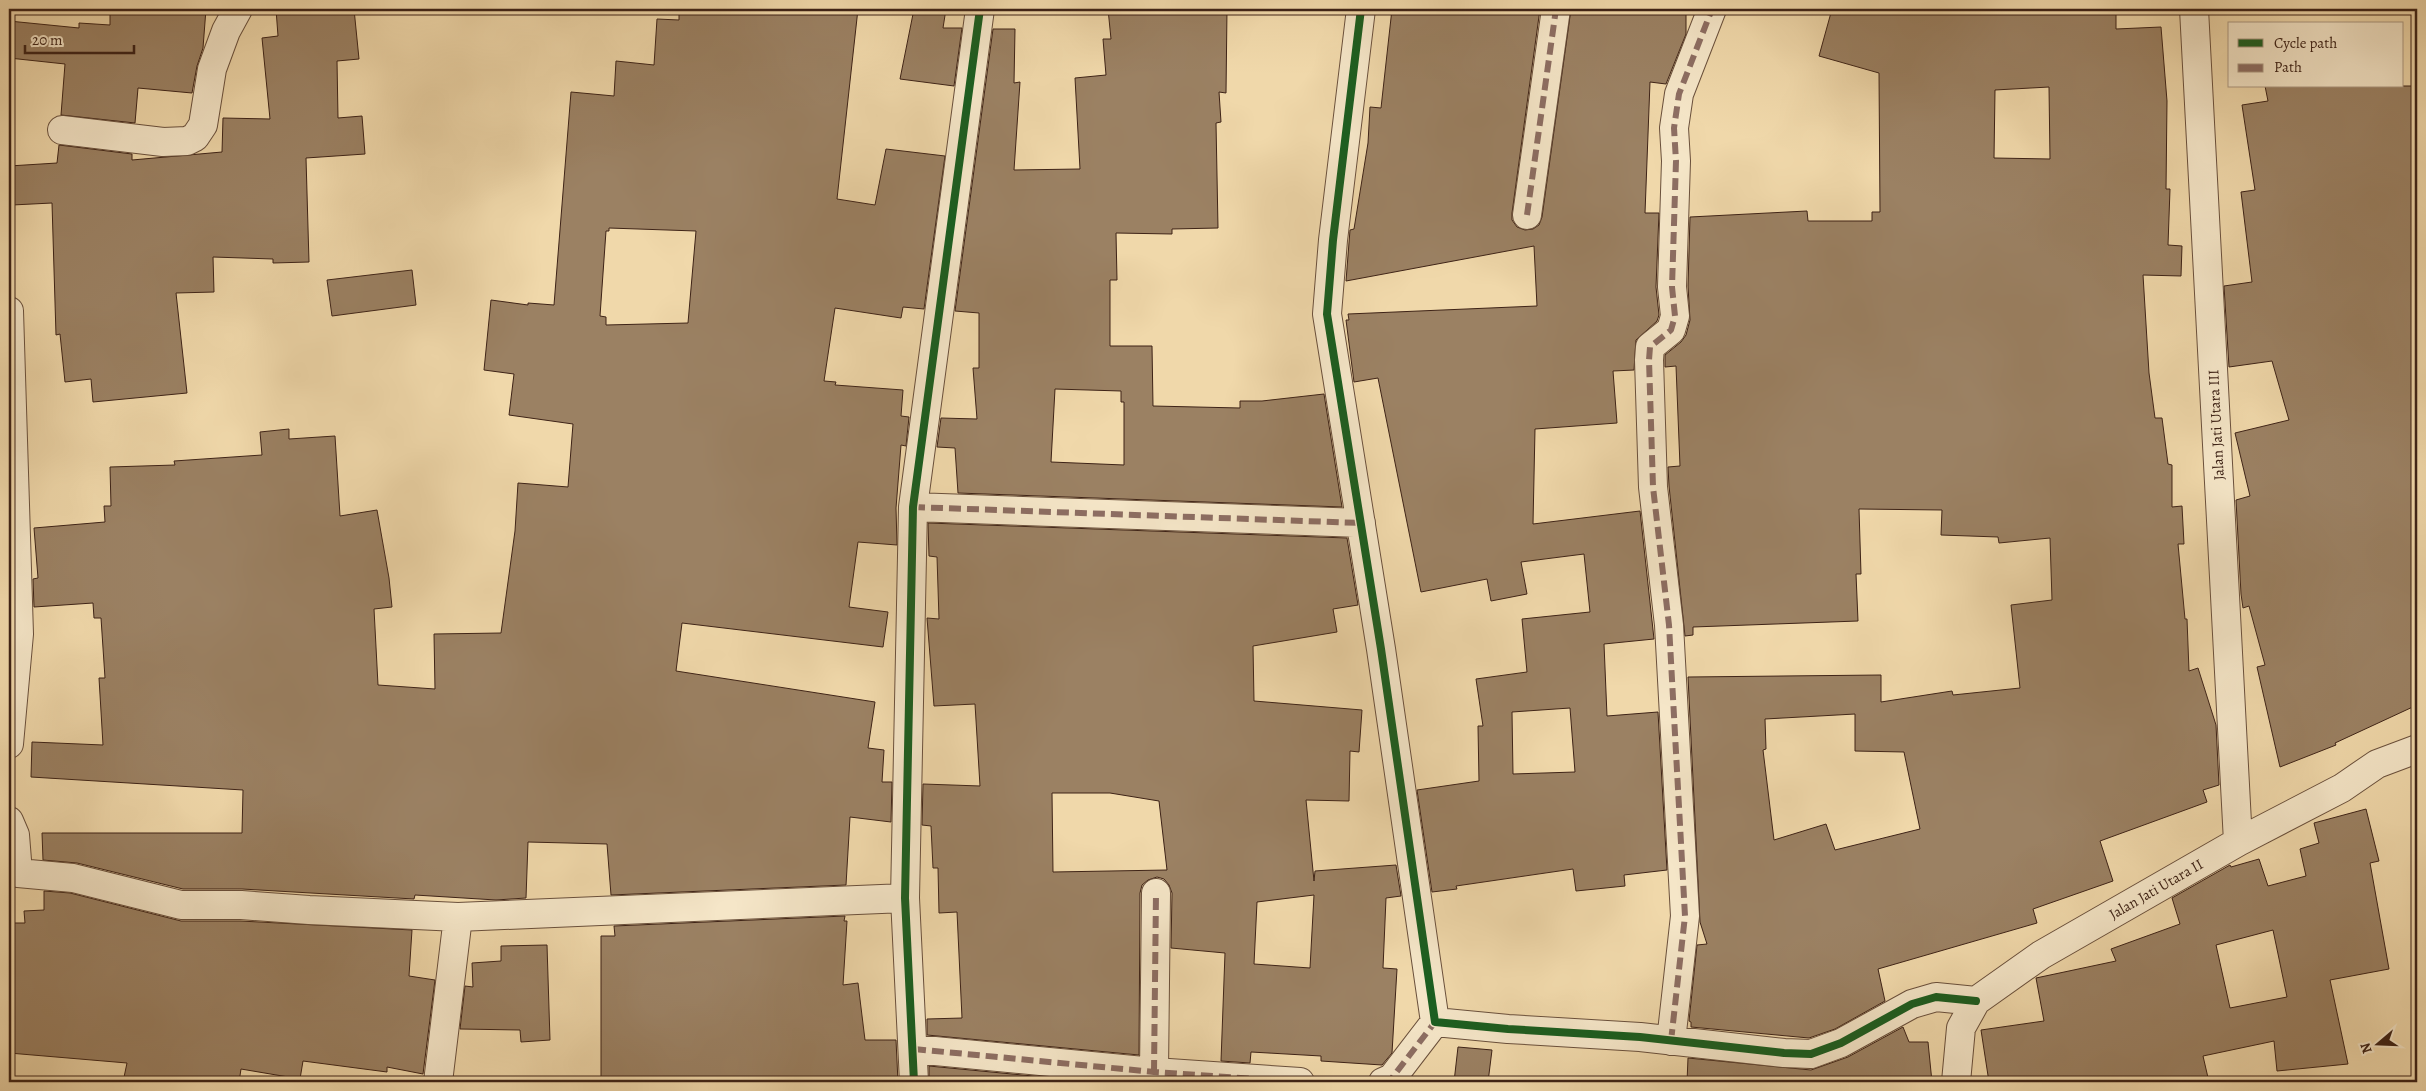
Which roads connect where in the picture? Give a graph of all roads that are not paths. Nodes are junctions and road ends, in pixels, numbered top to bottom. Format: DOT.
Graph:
graph roads {
  1 [pos="238,9"];
  2 [pos="980,9"];
  3 [pos="1361,9"];
  4 [pos="1556,9"];
  5 [pos="1712,9"];
  6 [pos="2194,9"];
  7 [pos="62,130"];
  8 [pos="1527,215"];
  9 [pos="9,311"];
  10 [pos="912,507"];
  11 [pos="1361,523"];
  12 [pos="12,538"];
  13 [pos="9,744"];
  14 [pos="2417,749"];
  15 [pos="9,821"];
  16 [pos="2238,842"];
  17 [pos="14,875"];
  18 [pos="1156,894"];
  19 [pos="905,898"];
  20 [pos="458,916"];
  21 [pos="1976,1001"];
  22 [pos="1435,1022"];
  23 [pos="1671,1041"];
  24 [pos="914,1050"];
  25 [pos="1154,1072"];
  26 [pos="438,1082"];
  27 [pos="914,1082"];
  28 [pos="1300,1082"];
  29 [pos="1383,1082"];
  30 [pos="1956,1082"];
  1 -- 7 [label="street"];
  2 -- 10 [label="street"];
  3 -- 11 [label="street"];
  4 -- 8 [label="street"];
  5 -- 23 [label="street"];
  6 -- 16 [label="street, Jalan Jati Utara III"];
  9 -- 12 [label="street"];
  10 -- 11 [label="street"];
  10 -- 19 [label="street"];
  11 -- 22 [label="street"];
  12 -- 13 [label="street"];
  14 -- 16 [label="street, Jalan Jati Utara II"];
  15 -- 17 [label="street"];
  16 -- 21 [label="street, Jalan Jati Utara II"];
  17 -- 20 [label="street"];
  18 -- 25 [label="street"];
  19 -- 20 [label="street"];
  19 -- 24 [label="street"];
  20 -- 26 [label="street"];
  21 -- 23 [label="street"];
  21 -- 30 [label="street, Jalan Jati Utara II"];
  22 -- 23 [label="street"];
  22 -- 29 [label="street"];
  24 -- 25 [label="street"];
  24 -- 27 [label="street"];
  25 -- 28 [label="street"];
}
